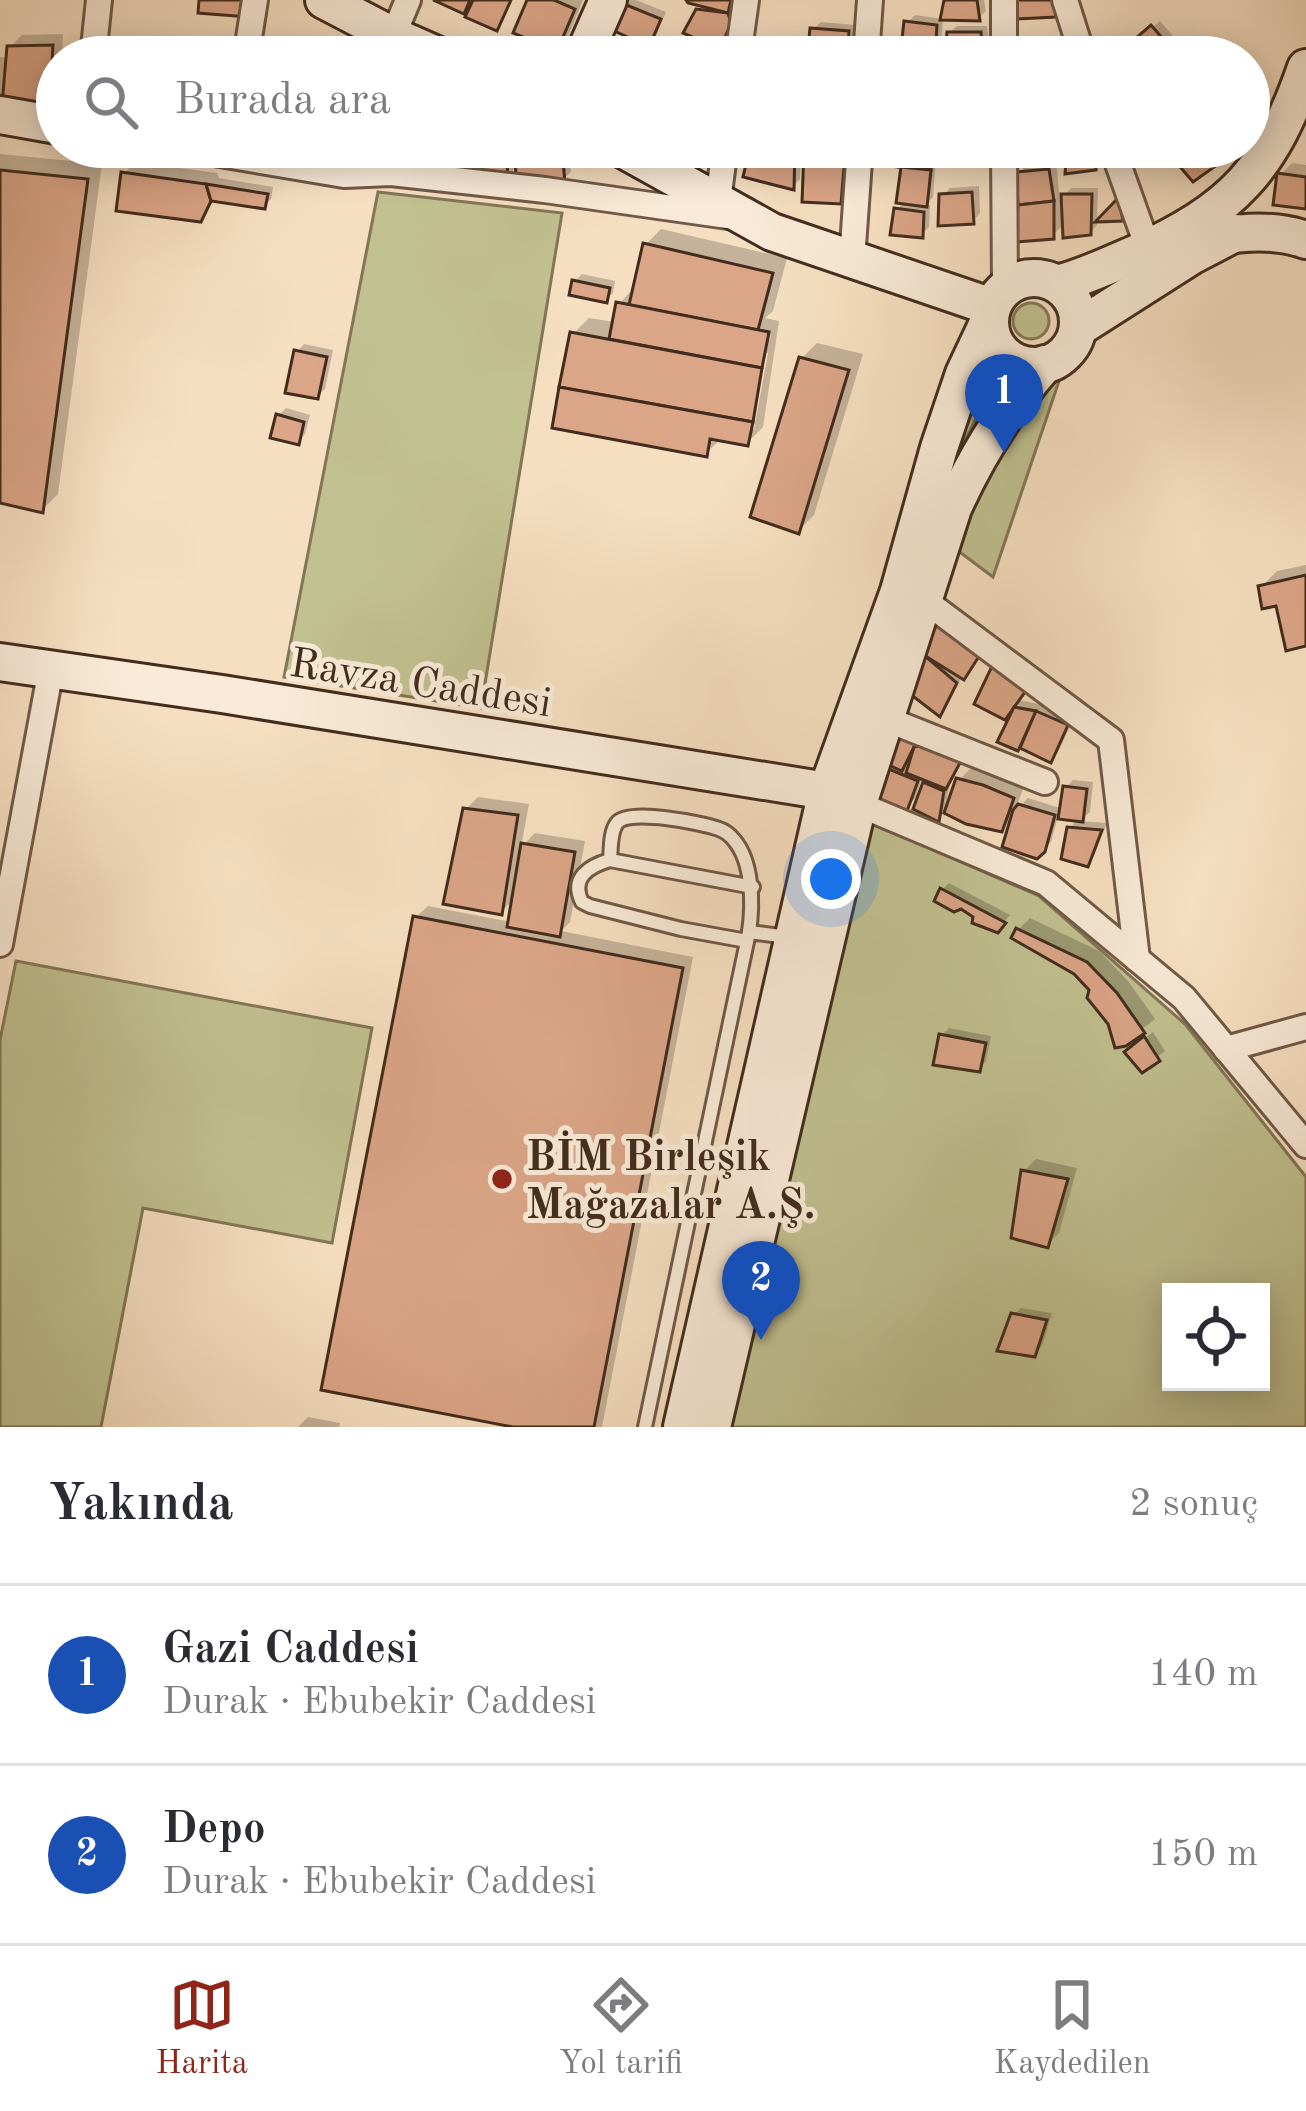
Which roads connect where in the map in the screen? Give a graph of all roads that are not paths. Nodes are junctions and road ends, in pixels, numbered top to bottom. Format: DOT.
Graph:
graph roads {
  1 [pos="99,0"];
  2 [pos="255,0"];
  3 [pos="324,0"];
  4 [pos="408,0"];
  5 [pos="608,0"];
  6 [pos="746,0"];
  7 [pos="870,0"];
  8 [pos="1004,0"];
  9 [pos="1066,0"];
  10 [pos="95,36"];
  11 [pos="249,36"];
  12 [pos="385,36"];
  13 [pos="402,36"];
  14 [pos="593,36"];
  15 [pos="741,36"];
  16 [pos="867,36"];
  17 [pos="1004,36"];
  18 [pos="1077,36"];
  19 [pos="1306,71"];
  20 [pos="0,115"];
  21 [pos="36,121"];
  22 [pos="1270,147"];
  23 [pos="311,168"];
  24 [pos="391,168"];
  25 [pos="658,168"];
  26 [pos="728,168"];
  27 [pos="859,168"];
  28 [pos="1003,168"];
  29 [pos="1119,168"];
  30 [pos="1256,168"];
  31 [pos="391,173"];
  32 [pos="733,210"];
  33 [pos="1234,233"];
  34 [pos="1306,240"];
  35 [pos="1148,248"];
  36 [pos="852,260"];
  37 [pos="1057,284"];
  38 [pos="995,306"];
  39 [pos="1078,328"];
  40 [pos="1045,364"];
  41 [pos="912,596"];
  42 [pos="0,662"];
  43 [pos="51,669"];
  44 [pos="886,719"];
  45 [pos="1045,782"];
  46 [pos="843,798"];
  47 [pos="610,860"];
  48 [pos="752,886"];
  49 [pos="748,936"];
  50 [pos="809,942"];
  51 [pos="0,944"];
  52 [pos="1137,959"];
  53 [pos="1306,1027"];
  54 [pos="1226,1049"];
  55 [pos="1306,1144"];
  56 [pos="645,1427"];
  57 [pos="682,1427"];
  58 [pos="712,1427"];
  1 -- 10 [label="street"];
  2 -- 11 [label="street"];
  3 -- 12 [label="main road"];
  4 -- 13 [label="street"];
  5 -- 14 [label="main road"];
  6 -- 15 [label="street"];
  7 -- 16 [label="street"];
  8 -- 17 [label="street"];
  9 -- 18 [label="street"];
  19 -- 22 [label="main road"];
  20 -- 21 [label="main road"];
  23 -- 31 [label="street"];
  24 -- 31 [label="street"];
  25 -- 32 [label="main road"];
  26 -- 32 [label="street"];
  27 -- 36 [label="street"];
  28 -- 38 [label="street"];
  29 -- 35 [label="street"];
  30 -- 35 [label="main road"];
  31 -- 32 [label="street"];
  32 -- 36 [label="main road"];
  33 -- 34 [label="main road"];
  33 -- 35 [label="main road"];
  33 -- 39 [label="main road"];
  35 -- 37 [label="main road"];
  36 -- 38 [label="main road"];
  37 -- 38 [label="main road"];
  37 -- 39 [label="main road"];
  38 -- 40 [label="main road"];
  38 -- 41 [label="main road"];
  39 -- 40 [label="main road"];
  40 -- 41 [label="main road"];
  41 -- 44 [label="main road"];
  41 -- 46 [label="main road"];
  41 -- 52 [label="street"];
  42 -- 43 [label="main road, Ravza Caddesi"];
  43 -- 46 [label="main road, Ravza Caddesi"];
  43 -- 51 [label="street"];
  44 -- 45 [label="street"];
  44 -- 46 [label="main road"];
  46 -- 50 [label="main road"];
  46 -- 52 [label="street"];
  47 -- 48 [label="lane"];
  47 -- 48 [label="lane"];
  47 -- 49 [label="lane"];
  48 -- 49 [label="lane"];
  49 -- 50 [label="lane"];
  49 -- 56 [label="lane"];
  50 -- 57 [label="main road"];
  50 -- 58 [label="main road"];
  52 -- 54 [label="street"];
  53 -- 54 [label="street"];
  54 -- 55 [label="street"];
}
